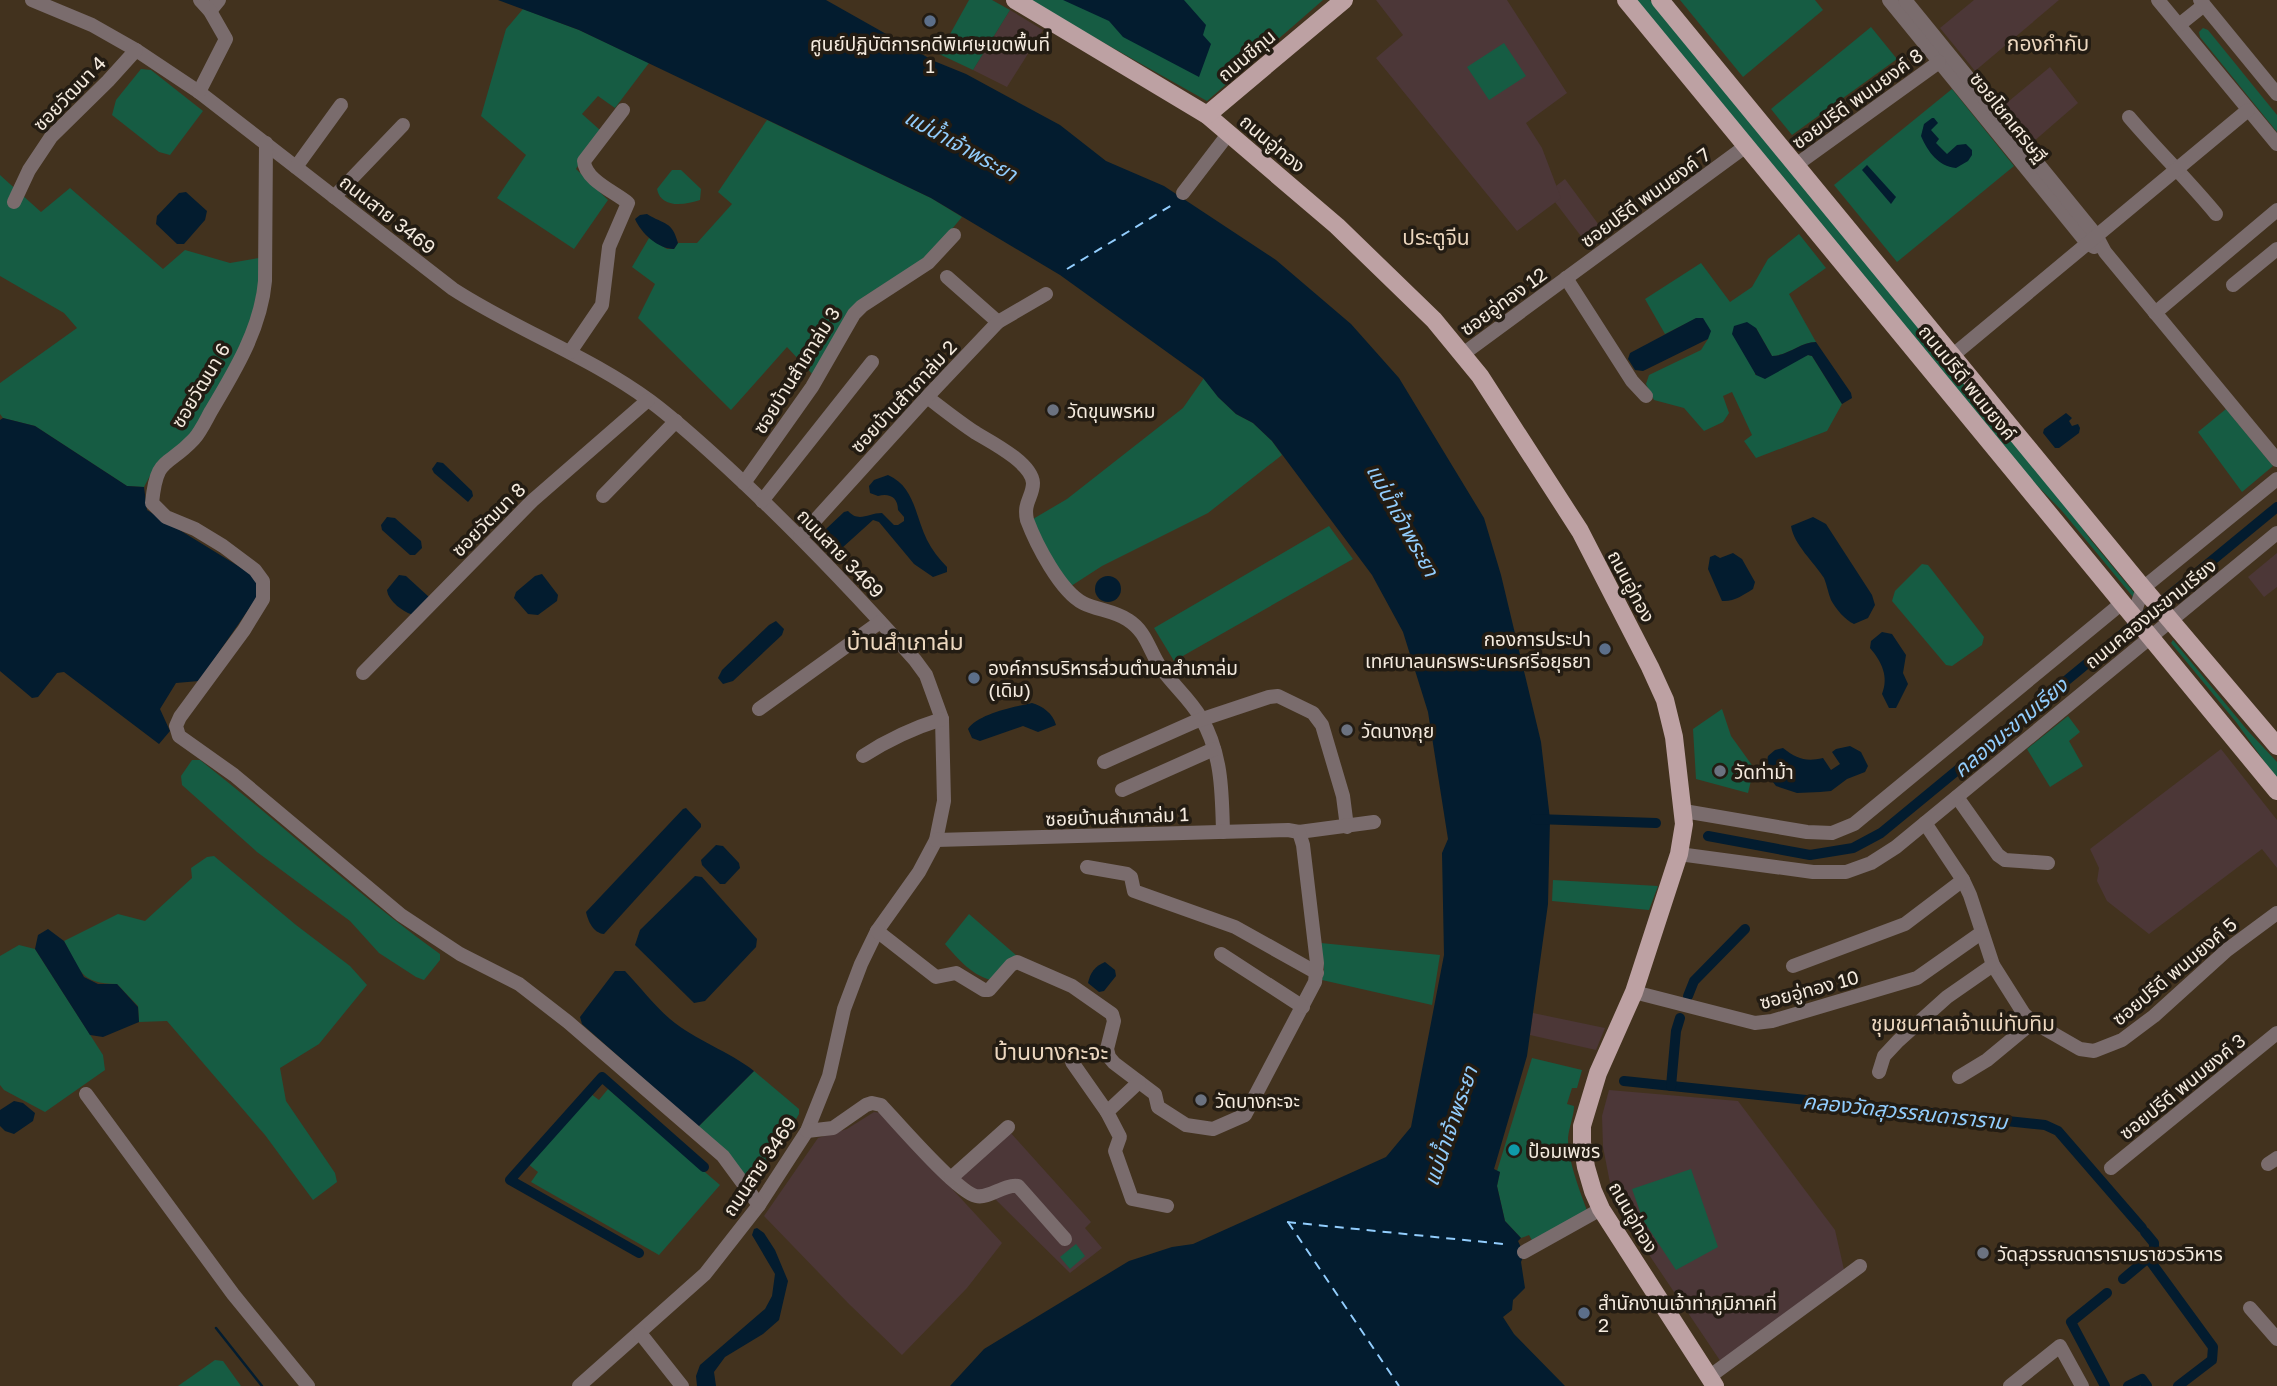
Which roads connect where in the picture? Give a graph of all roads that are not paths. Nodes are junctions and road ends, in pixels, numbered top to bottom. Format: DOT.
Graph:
graph roads {
  1 [pos="32,0"];
  2 [pos="1016,0"];
  3 [pos="1344,0"];
  4 [pos="1626,0"];
  5 [pos="1660,0"];
  6 [pos="1889,0"];
  7 [pos="1905,0"];
  8 [pos="2158,0"];
  9 [pos="2202,2"];
  10 [pos="210,4"];
  11 [pos="2179,25"];
  12 [pos="135,50"];
  13 [pos="1940,62"];
  14 [pos="199,92"];
  15 [pos="2276,92"];
  16 [pos="1973,93"];
  17 [pos="341,106"];
  18 [pos="622,110"];
  19 [pos="2248,110"];
  20 [pos="1207,115"];
  21 [pos="2129,117"];
  22 [pos="403,125"];
  23 [pos="1229,134"];
  24 [pos="266,143"];
  25 [pos="2277,144"];
  26 [pos="1746,146"];
  27 [pos="1796,165"];
  28 [pos="296,167"];
  29 [pos="2177,169"];
  30 [pos="1182,193"];
  31 [pos="334,197"];
  32 [pos="14,202"];
  33 [pos="2277,210"];
  34 [pos="2216,214"];
  35 [pos="954,235"];
  36 [pos="2092,239"];
  37 [pos="2277,249"];
  38 [pos="947,277"];
  39 [pos="1566,278"];
  40 [pos="2233,285"];
  41 [pos="1046,294"];
  42 [pos="2155,313"];
  43 [pos="998,322"];
  44 [pos="570,352"];
  45 [pos="1464,354"];
  46 [pos="1952,356"];
  47 [pos="872,362"];
  48 [pos="1646,396"];
  49 [pos="927,397"];
  50 [pos="648,400"];
  51 [pos="676,421"];
  52 [pos="2277,460"];
  53 [pos="2277,479"];
  54 [pos="744,483"];
  55 [pos="603,496"];
  56 [pos="762,500"];
  57 [pos="2277,533"];
  58 [pos="800,537"];
  59 [pos="2138,611"];
  60 [pos="2167,617"];
  61 [pos="880,622"];
  62 [pos="363,673"];
  63 [pos="759,709"];
  64 [pos="942,719"];
  65 [pos="1202,719"];
  66 [pos="2277,746"];
  67 [pos="1214,749"];
  68 [pos="863,756"];
  69 [pos="1104,762"];
  70 [pos="1122,790"];
  71 [pos="2277,791"];
  72 [pos="1957,797"];
  73 [pos="1684,811"];
  74 [pos="1374,822"];
  75 [pos="1925,823"];
  76 [pos="1347,827"];
  77 [pos="1223,832"];
  78 [pos="1299,832"];
  79 [pos="936,840"];
  80 [pos="1679,854"];
  81 [pos="2048,863"];
  82 [pos="1087,867"];
  83 [pos="1963,880"];
  84 [pos="2277,913"];
  85 [pos="877,931"];
  86 [pos="1981,933"];
  87 [pos="1221,954"];
  88 [pos="1993,965"];
  89 [pos="1793,966"];
  90 [pos="1317,973"];
  91 [pos="1634,992"];
  92 [pos="1303,1007"];
  93 [pos="2033,1022"];
  94 [pos="2277,1034"];
  95 [pos="1072,1062"];
  96 [pos="1879,1072"];
  97 [pos="1959,1077"];
  98 [pos="1139,1082"];
  99 [pos="86,1094"];
  100 [pos="1107,1112"];
  101 [pos="1008,1127"];
  102 [pos="807,1131"];
  103 [pos="2111,1168"];
  104 [pos="951,1178"];
  105 [pos="759,1205"];
  106 [pos="1167,1206"];
  107 [pos="1601,1209"];
  108 [pos="1065,1239"];
  109 [pos="1524,1252"];
  110 [pos="1860,1266"];
  111 [pos="2250,1308"];
  112 [pos="640,1333"];
  113 [pos="2277,1339"];
  114 [pos="1712,1382"];
  115 [pos="308,1386"];
  116 [pos="579,1386"];
  117 [pos="682,1386"];
  118 [pos="2010,1386"];
  119 [pos="2082,1386"];
  1 -- 12 [label="street, ถนนสาย 3469"];
  2 -- 20 [label="main road, ถนนอู่ทอง"];
  3 -- 20 [label="main road, ถนนชีกุน"];
  4 -- 26 [label="main road, ถนนปรีดี พนมยงค์"];
  5 -- 27 [label="main road, ถนนปรีดี พนมยงค์"];
  6 -- 13 [label="street, ซอยโชคเศรษฐี"];
  7 -- 16 [label="street, ซอยโชคเศรษฐี"];
  8 -- 11 [label="street"];
  9 -- 11 [label="street"];
  9 -- 15 [label="street"];
  10 -- 14 [label="street"];
  11 -- 19 [label="street"];
  12 -- 14 [label="street, ถนนสาย 3469"];
  12 -- 32 [label="street, ซอยวัฒนา 4"];
  13 -- 16 [label="street, ซอยโชคเศรษฐี"];
  13 -- 27 [label="street, ซอยปรีดี พนมยงค์ 8"];
  14 -- 24 [label="street, ถนนสาย 3469"];
  16 -- 36 [label="street, ซอยโชคเศรษฐี"];
  17 -- 28 [label="street"];
  18 -- 44 [label="street"];
  19 -- 25 [label="street"];
  19 -- 29 [label="street"];
  20 -- 23 [label="main road, ถนนอู่ทอง"];
  21 -- 29 [label="street"];
  22 -- 31 [label="street"];
  23 -- 30 [label="street"];
  23 -- 45 [label="main road, ถนนอู่ทอง"];
  24 -- 28 [label="street, ถนนสาย 3469"];
  24 -- 105 [label="street, ซอยวัฒนา 6"];
  26 -- 39 [label="street, ซอยปรีดี พนมยงค์ 7"];
  26 -- 59 [label="main road, ถนนปรีดี พนมยงค์"];
  27 -- 46 [label="main road, ถนนปรีดี พนมยงค์"];
  28 -- 31 [label="street, ถนนสาย 3469"];
  29 -- 34 [label="street"];
  29 -- 36 [label="street"];
  31 -- 44 [label="street, ถนนสาย 3469"];
  33 -- 42 [label="street"];
  35 -- 54 [label="street, ซอยบ้านสำเภาล่ม 3"];
  36 -- 42 [label="street, ซอยโชคเศรษฐี"];
  36 -- 46 [label="street"];
  37 -- 40 [label="street"];
  38 -- 43 [label="street"];
  39 -- 45 [label="street, ซอยอู่ทอง 12"];
  39 -- 48 [label="street"];
  41 -- 43 [label="street, ซอยบ้านสำเภาล่ม 2"];
  42 -- 52 [label="street, ซอยโชคเศรษฐี"];
  43 -- 49 [label="street, ซอยบ้านสำเภาล่ม 2"];
  44 -- 50 [label="street, ถนนสาย 3469"];
  45 -- 73 [label="main road, ถนนอู่ทอง"];
  46 -- 59 [label="main road, ถนนปรีดี พนมยงค์"];
  47 -- 56 [label="street"];
  49 -- 58 [label="street, ซอยบ้านสำเภาล่ม 2"];
  49 -- 65 [label="street"];
  50 -- 51 [label="street, ถนนสาย 3469"];
  50 -- 62 [label="street, ซอยวัฒนา 8"];
  51 -- 54 [label="street, ถนนสาย 3469"];
  51 -- 55 [label="street"];
  53 -- 59 [label="street, ถนนคลองมะขามเรียง"];
  54 -- 56 [label="street, ถนนสาย 3469"];
  56 -- 58 [label="street, ถนนสาย 3469"];
  57 -- 60 [label="street, ถนนคลองมะขามเรียง"];
  58 -- 61 [label="street, ถนนสาย 3469"];
  59 -- 60 [label="main road, ถนนปรีดี พนมยงค์"];
  59 -- 60 [label="street, ถนนคลองมะขามเรียง"];
  59 -- 71 [label="main road, ถนนปรีดี พนมยงค์"];
  59 -- 72 [label="street, ถนนคลองมะขามเรียง"];
  59 -- 73 [label="street, ถนนคลองมะขามเรียง"];
  60 -- 66 [label="main road, ถนนปรีดี พนมยงค์"];
  61 -- 63 [label="street"];
  61 -- 64 [label="street, ถนนสาย 3469"];
  64 -- 68 [label="street"];
  64 -- 79 [label="street, ถนนสาย 3469"];
  65 -- 67 [label="street"];
  65 -- 69 [label="street"];
  65 -- 76 [label="street"];
  67 -- 70 [label="street"];
  67 -- 77 [label="street"];
  72 -- 75 [label="street, ถนนคลองมะขามเรียง"];
  72 -- 81 [label="street"];
  73 -- 80 [label="main road, ถนนอู่ทอง"];
  74 -- 76 [label="street, ซอยบ้านสำเภาล่ม 1"];
  75 -- 80 [label="street, ถนนคลองมะขามเรียง"];
  75 -- 83 [label="street, ซอยปรีดี พนมยงค์ 5"];
  76 -- 78 [label="street, ซอยบ้านสำเภาล่ม 1"];
  77 -- 78 [label="street, ซอยบ้านสำเภาล่ม 1"];
  77 -- 79 [label="street, ซอยบ้านสำเภาล่ม 1"];
  78 -- 90 [label="street"];
  79 -- 85 [label="street, ถนนสาย 3469"];
  80 -- 91 [label="main road, ถนนอู่ทอง"];
  82 -- 90 [label="street"];
  83 -- 86 [label="street, ซอยปรีดี พนมยงค์ 5"];
  83 -- 89 [label="street"];
  84 -- 93 [label="street, ซอยปรีดี พนมยงค์ 5"];
  85 -- 98 [label="street"];
  85 -- 102 [label="street, ถนนสาย 3469"];
  86 -- 88 [label="street, ซอยปรีดี พนมยงค์ 5"];
  86 -- 91 [label="street, ซอยอู่ทอง 10"];
  87 -- 92 [label="street"];
  88 -- 93 [label="street, ซอยปรีดี พนมยงค์ 5"];
  88 -- 96 [label="street"];
  90 -- 92 [label="street"];
  91 -- 107 [label="main road, ถนนอู่ทอง"];
  92 -- 98 [label="street"];
  93 -- 97 [label="street"];
  94 -- 103 [label="street, ซอยปรีดี พนมยงค์ 3"];
  95 -- 100 [label="street"];
  98 -- 100 [label="street"];
  99 -- 115 [label="street"];
  100 -- 106 [label="street"];
  101 -- 104 [label="street"];
  102 -- 104 [label="street"];
  102 -- 105 [label="street, ถนนสาย 3469"];
  104 -- 108 [label="street"];
  105 -- 112 [label="street, ถนนสาย 3469"];
  107 -- 109 [label="street"];
  107 -- 114 [label="main road, ถนนอู่ทอง"];
  110 -- 114 [label="street"];
  111 -- 113 [label="street"];
  112 -- 116 [label="street, ถนนสาย 3469"];
  112 -- 117 [label="street"];
  118 -- 119 [label="street"];
}
